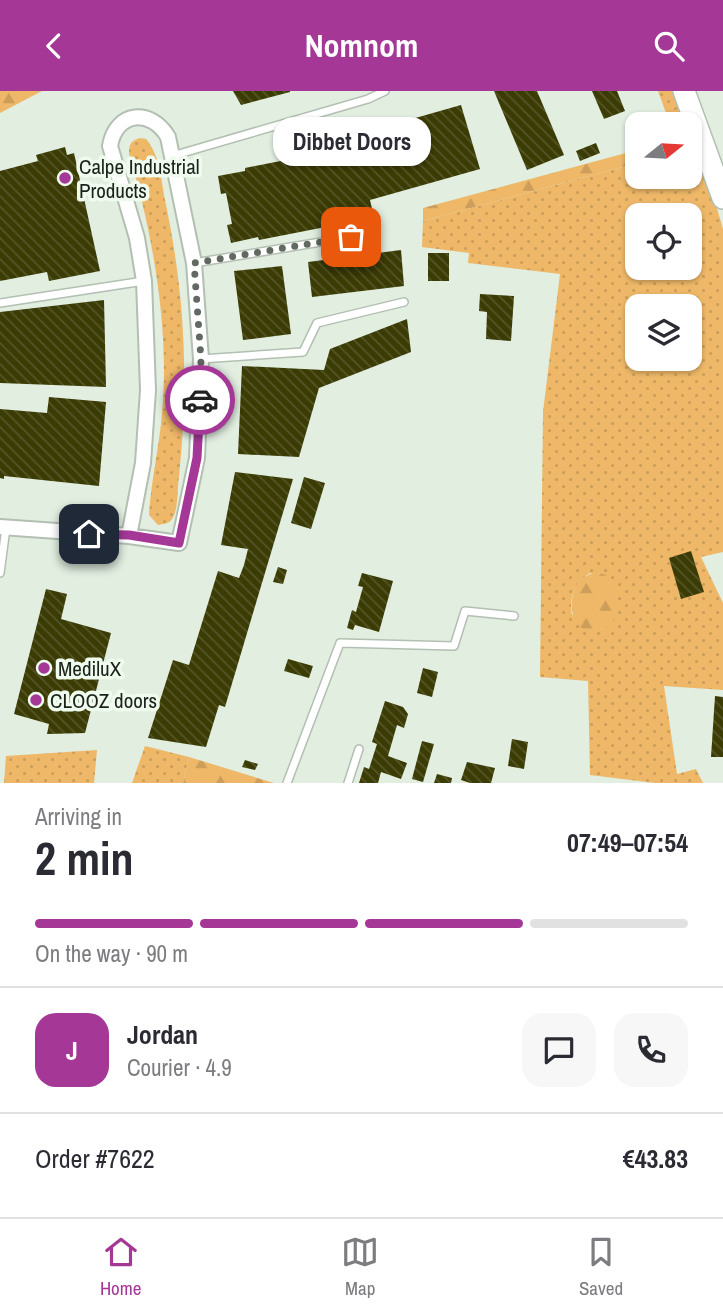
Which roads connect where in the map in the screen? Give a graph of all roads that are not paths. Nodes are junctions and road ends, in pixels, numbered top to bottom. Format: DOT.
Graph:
graph roads {
  1 [pos="385,91"];
  2 [pos="684,91"];
  3 [pos="172,156"];
  4 [pos="723,198"];
  5 [pos="351,237"];
  6 [pos="194,263"];
  7 [pos="144,281"];
  8 [pos="404,302"];
  9 [pos="0,303"];
  10 [pos="201,359"];
  11 [pos="3,527"];
  12 [pos="129,535"];
  13 [pos="0,573"];
  14 [pos="514,616"];
  15 [pos="359,749"];
  16 [pos="287,783"];
  17 [pos="348,783"];
  1 -- 3 [label="lane"];
  2 -- 4 [label="street"];
  3 -- 6 [label="street"];
  3 -- 7 [label="street"];
  5 -- 6 [label="lane"];
  6 -- 10 [label="street"];
  7 -- 9 [label="lane"];
  7 -- 12 [label="street"];
  8 -- 10 [label="lane"];
  10 -- 12 [label="street"];
  11 -- 12 [label="street"];
  11 -- 13 [label="lane"];
  14 -- 16 [label="lane"];
  15 -- 17 [label="lane"];
}
